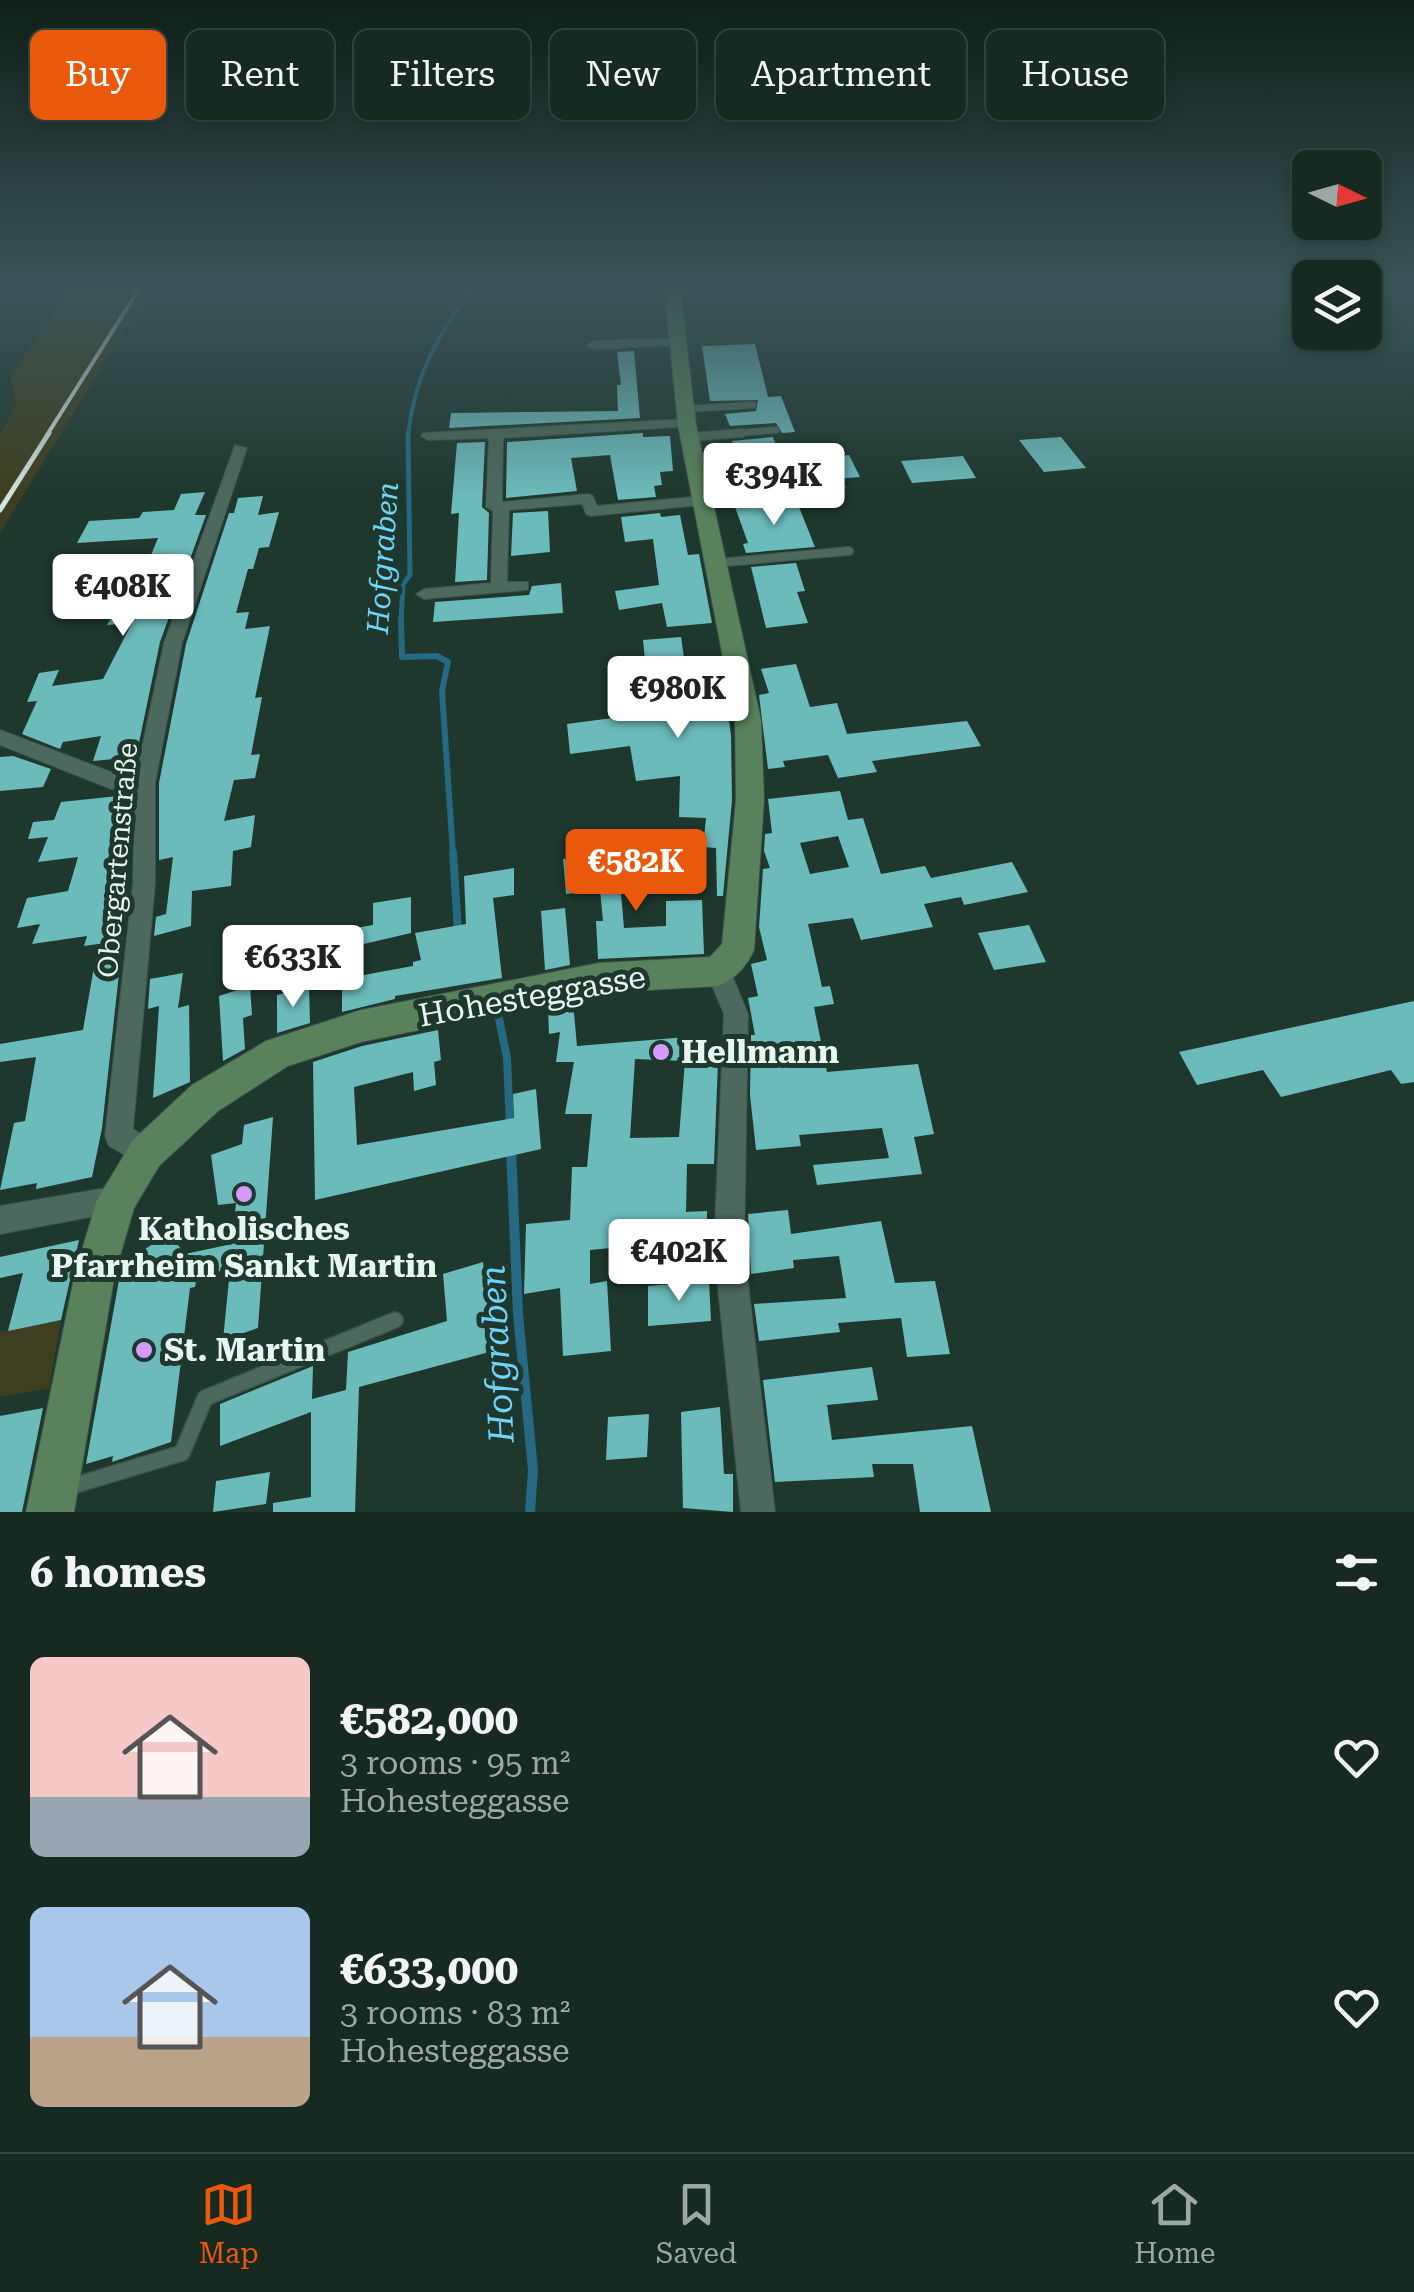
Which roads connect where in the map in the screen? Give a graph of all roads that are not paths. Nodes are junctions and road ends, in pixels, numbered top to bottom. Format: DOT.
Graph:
graph roads {
  1 [pos="680,357"];
  2 [pos="753,405"];
  3 [pos="687,423"];
  4 [pos="776,430"];
  5 [pos="496,434"];
  6 [pos="428,436"];
  7 [pos="240,448"];
  8 [pos="839,487"];
  9 [pos="701,499"];
  10 [pos="501,507"];
  11 [pos="849,551"];
  12 [pos="715,564"];
  13 [pos="522,586"];
  14 [pos="499,588"];
  15 [pos="424,594"];
  16 [pos="0,736"];
  17 [pos="146,794"];
  18 [pos="718,970"];
  19 [pos="146,1153"];
  20 [pos="116,1200"];
  21 [pos="0,1220"];
  22 [pos="394,1320"];
  23 [pos="52,1501"];
  24 [pos="758,1512"];
  1 -- 3 [label="main road"];
  2 -- 3 [label="lane"];
  3 -- 4 [label="lane"];
  3 -- 5 [label="street"];
  3 -- 9 [label="main road"];
  5 -- 6 [label="street"];
  5 -- 10 [label="street"];
  7 -- 17 [label="street, Obergartenstraße"];
  8 -- 9 [label="street"];
  9 -- 10 [label="street"];
  9 -- 12 [label="main road"];
  10 -- 14 [label="street"];
  11 -- 12 [label="lane"];
  12 -- 18 [label="main road"];
  13 -- 14 [label="street"];
  14 -- 15 [label="street"];
  16 -- 17 [label="street"];
  17 -- 19 [label="street, Obergartenstraße"];
  18 -- 19 [label="main road, Hohesteggasse"];
  18 -- 24 [label="street"];
  19 -- 20 [label="main road, Hohesteggasse"];
  20 -- 21 [label="street"];
  20 -- 23 [label="main road, Hohesteggasse"];
  22 -- 23 [label="lane"];
}
